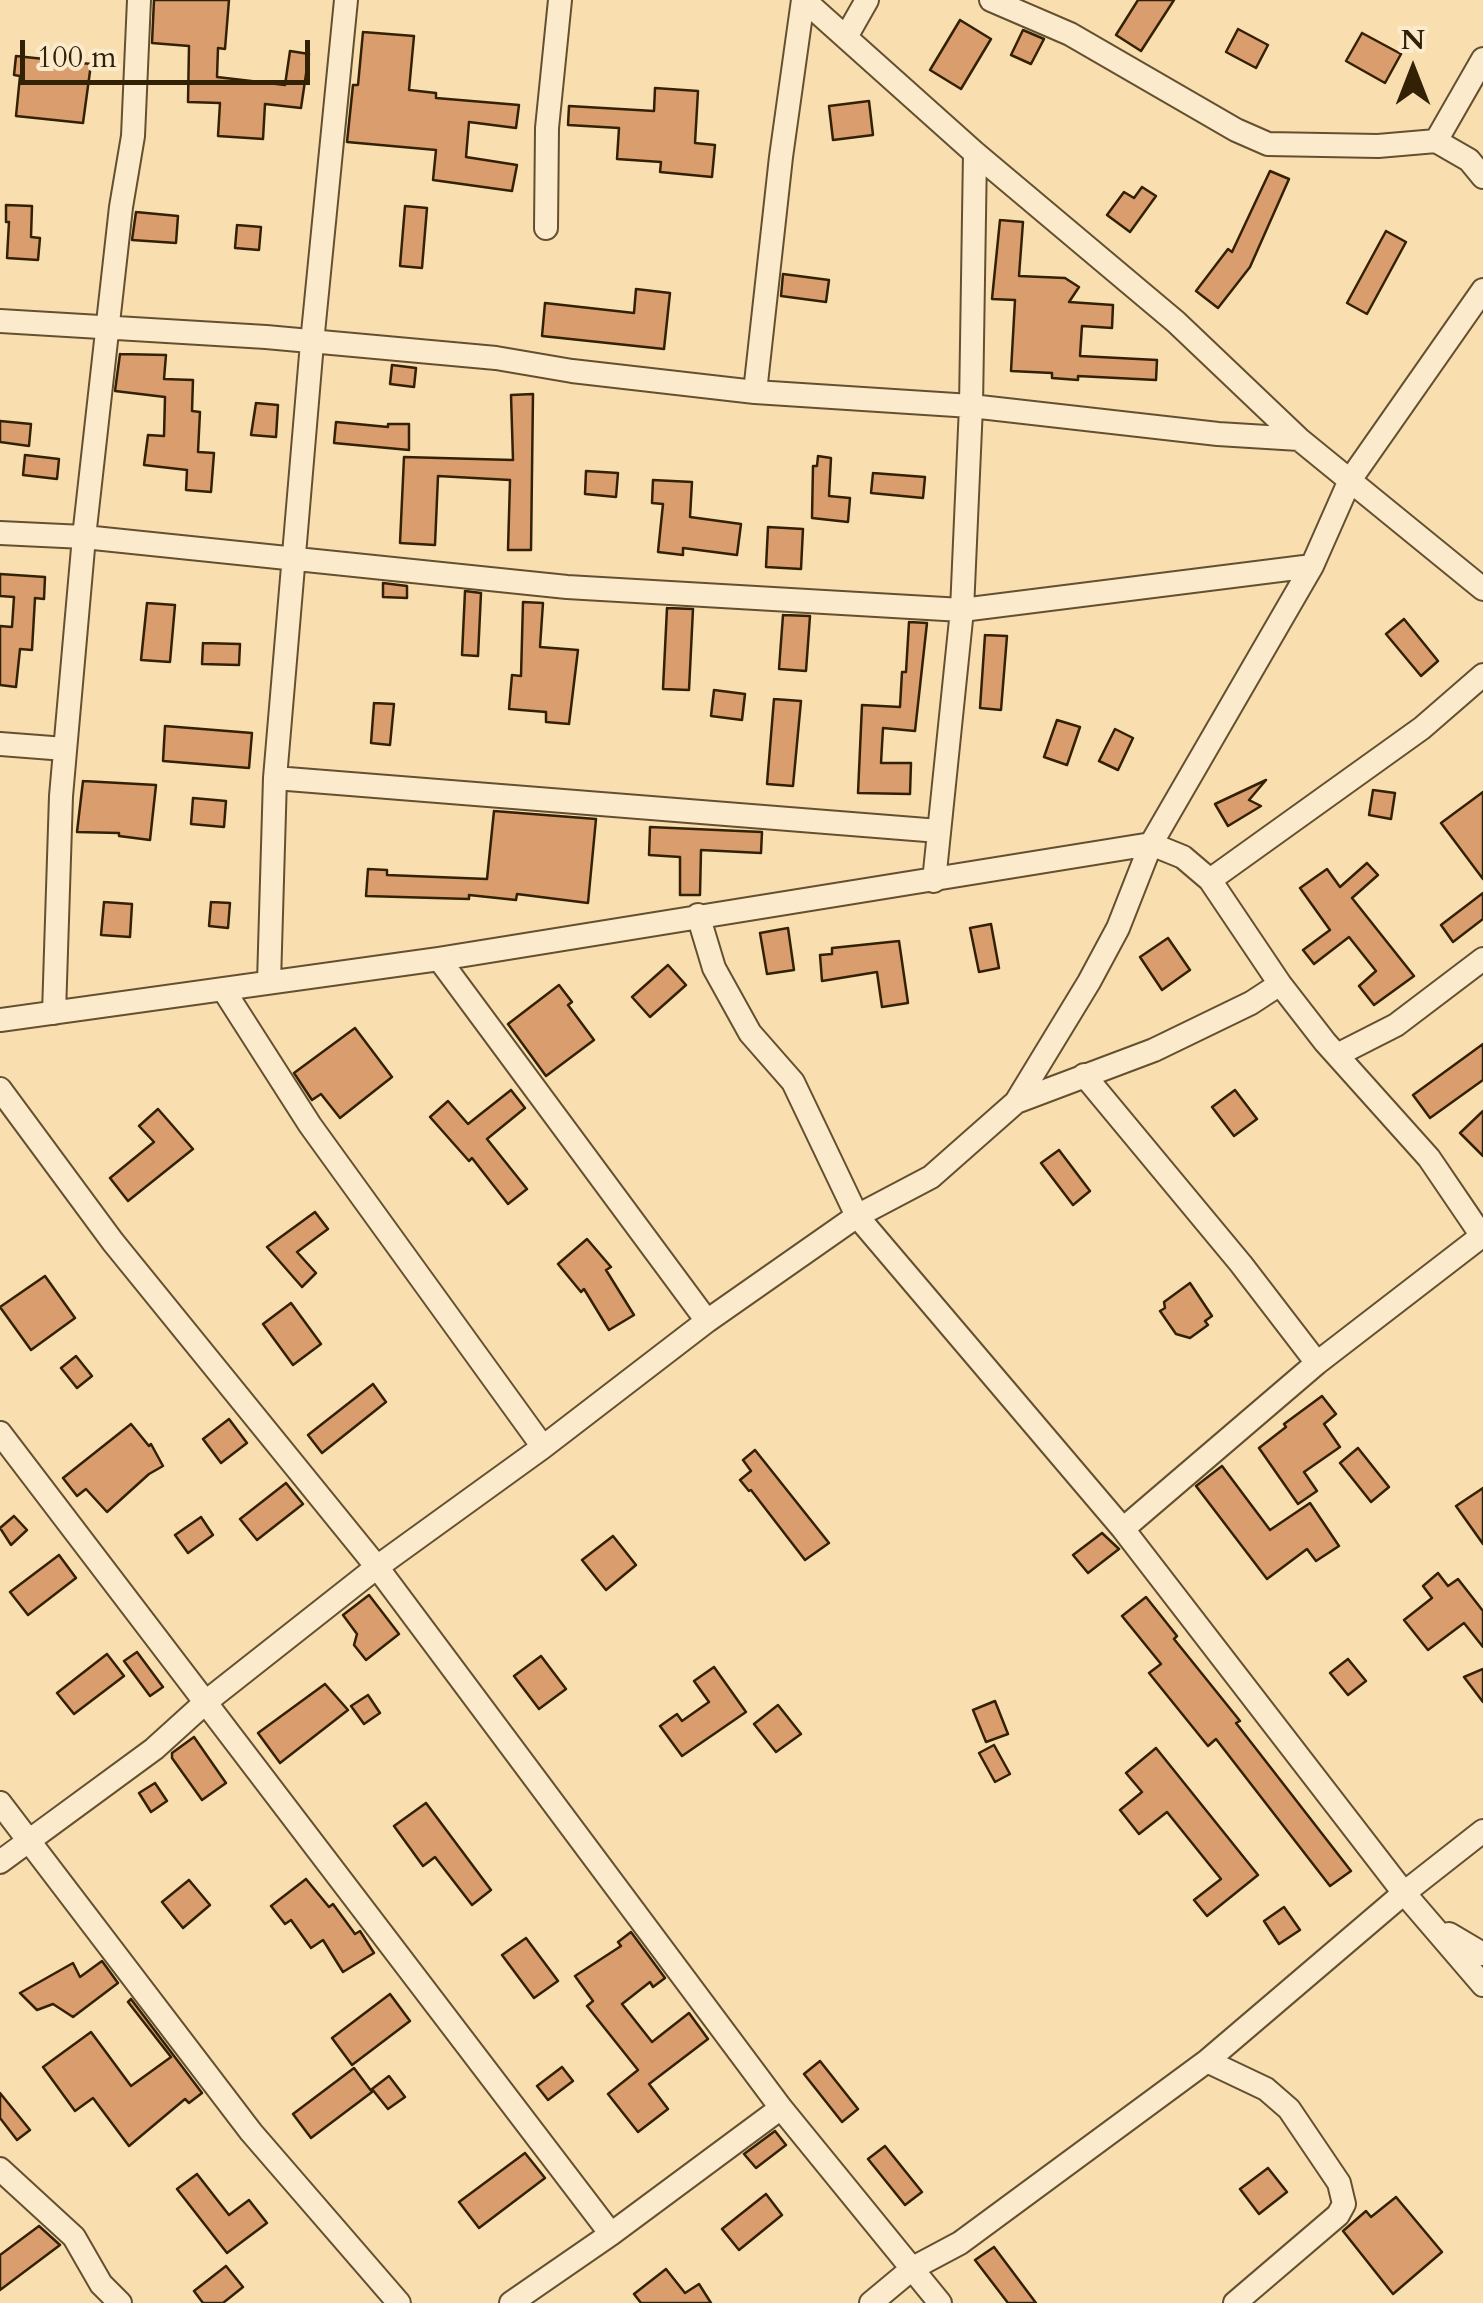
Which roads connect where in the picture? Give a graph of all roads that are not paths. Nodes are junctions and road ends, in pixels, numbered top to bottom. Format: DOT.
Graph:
graph roads {
  1 [pos="139,0"];
  2 [pos="346,0"];
  3 [pos="560,0"];
  4 [pos="804,0"];
  5 [pos="867,0"];
  6 [pos="991,0"];
  7 [pos="846,38"];
  8 [pos="1483,59"];
  9 [pos="1436,142"];
  10 [pos="974,153"];
  11 [pos="1483,176"];
  12 [pos="546,228"];
  13 [pos="1483,290"];
  14 [pos="0,321"];
  15 [pos="107,330"];
  16 [pos="312,343"];
  17 [pos="755,392"];
  18 [pos="971,406"];
  19 [pos="1299,439"];
  20 [pos="1350,480"];
  21 [pos="0,533"];
  22 [pos="84,537"];
  23 [pos="294,558"];
  24 [pos="1312,566"];
  25 [pos="1483,590"];
  26 [pos="962,610"];
  27 [pos="1483,675"];
  28 [pos="0,744"];
  29 [pos="66,749"];
  30 [pos="275,778"];
  31 [pos="939,831"];
  32 [pos="1151,844"];
  33 [pos="1210,880"];
  34 [pos="934,881"];
  35 [pos="698,915"];
  36 [pos="439,959"];
  37 [pos="1483,960"];
  38 [pos="269,982"];
  39 [pos="1280,984"];
  40 [pos="223,988"];
  41 [pos="54,1013"];
  42 [pos="0,1020"];
  43 [pos="1340,1054"];
  44 [pos="1084,1075"];
  45 [pos="0,1089"];
  46 [pos="1016,1102"];
  47 [pos="857,1216"];
  48 [pos="1483,1235"];
  49 [pos="707,1322"];
  50 [pos="1317,1363"];
  51 [pos="0,1433"];
  52 [pos="543,1447"];
  53 [pos="1123,1529"];
  54 [pos="377,1567"];
  55 [pos="207,1701"];
  56 [pos="0,1803"];
  57 [pos="1483,1830"];
  58 [pos="29,1841"];
  59 [pos="0,1862"];
  60 [pos="1404,1893"];
  61 [pos="1433,1924"];
  62 [pos="1483,1954"];
  63 [pos="1483,1985"];
  64 [pos="1207,2061"];
  65 [pos="780,2108"];
  66 [pos="0,2169"];
  67 [pos="611,2234"];
  68 [pos="913,2268"];
  69 [pos="120,2303"];
  70 [pos="398,2303"];
  71 [pos="511,2303"];
  72 [pos="871,2303"];
  73 [pos="940,2303"];
  74 [pos="1235,2303"];
  1 -- 15 [label="street"];
  2 -- 16 [label="street"];
  3 -- 12 [label="street"];
  4 -- 7 [label="street"];
  4 -- 17 [label="street"];
  5 -- 7 [label="street"];
  6 -- 9 [label="street"];
  7 -- 10 [label="street"];
  8 -- 9 [label="street"];
  9 -- 11 [label="street"];
  10 -- 18 [label="street"];
  10 -- 19 [label="street"];
  13 -- 20 [label="street"];
  14 -- 15 [label="street"];
  15 -- 16 [label="street"];
  15 -- 22 [label="street"];
  16 -- 17 [label="street"];
  16 -- 23 [label="street"];
  17 -- 18 [label="street"];
  18 -- 19 [label="street"];
  18 -- 26 [label="street"];
  19 -- 20 [label="street"];
  20 -- 24 [label="street"];
  20 -- 25 [label="street"];
  21 -- 22 [label="street"];
  22 -- 23 [label="street"];
  22 -- 29 [label="street"];
  23 -- 26 [label="street"];
  23 -- 30 [label="street"];
  24 -- 26 [label="street"];
  24 -- 32 [label="street"];
  26 -- 31 [label="street"];
  27 -- 33 [label="street"];
  28 -- 29 [label="street"];
  29 -- 41 [label="street"];
  30 -- 31 [label="street"];
  30 -- 38 [label="street"];
  31 -- 34 [label="street"];
  32 -- 33 [label="street"];
  32 -- 34 [label="street"];
  32 -- 46 [label="street"];
  33 -- 39 [label="street"];
  34 -- 35 [label="street"];
  35 -- 36 [label="street"];
  35 -- 47 [label="street"];
  36 -- 38 [label="street"];
  36 -- 49 [label="street"];
  37 -- 43 [label="street"];
  38 -- 40 [label="street"];
  39 -- 43 [label="street"];
  39 -- 44 [label="street"];
  40 -- 41 [label="street"];
  40 -- 52 [label="street"];
  41 -- 42 [label="street"];
  43 -- 48 [label="street"];
  44 -- 46 [label="street"];
  44 -- 50 [label="street"];
  45 -- 54 [label="street"];
  46 -- 47 [label="street"];
  47 -- 49 [label="street"];
  47 -- 53 [label="street"];
  48 -- 50 [label="street"];
  49 -- 52 [label="street"];
  50 -- 53 [label="street"];
  51 -- 55 [label="street"];
  52 -- 54 [label="street"];
  53 -- 60 [label="street"];
  54 -- 55 [label="street"];
  54 -- 65 [label="street"];
  55 -- 58 [label="street"];
  55 -- 67 [label="street"];
  56 -- 58 [label="street"];
  57 -- 60 [label="street"];
  58 -- 59 [label="street"];
  58 -- 70 [label="street"];
  60 -- 61 [label="street"];
  60 -- 64 [label="street"];
  61 -- 62 [label="street"];
  61 -- 63 [label="street"];
  64 -- 68 [label="street"];
  64 -- 74 [label="street"];
  65 -- 67 [label="street"];
  65 -- 68 [label="street"];
  66 -- 69 [label="street"];
  67 -- 71 [label="street"];
  68 -- 72 [label="street"];
  68 -- 73 [label="street"];
}
